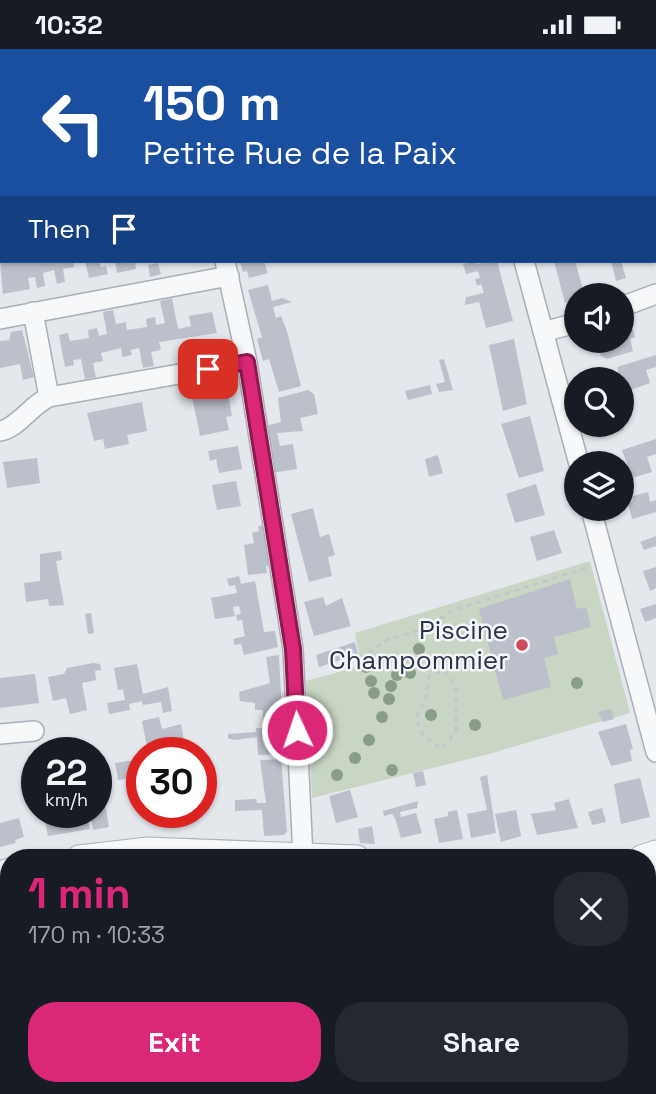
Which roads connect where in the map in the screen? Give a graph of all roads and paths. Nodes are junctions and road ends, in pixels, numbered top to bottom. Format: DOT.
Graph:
graph roads {
  1 [pos="525,263"];
  2 [pos="227,268"];
  3 [pos="656,294"];
  4 [pos="634,302"];
  5 [pos="33,312"];
  6 [pos="0,319"];
  7 [pos="564,326"];
  8 [pos="543,332"];
  9 [pos="247,362"];
  10 [pos="49,397"];
  11 [pos="0,431"];
  12 [pos="575,451"];
  13 [pos="594,521"];
  14 [pos="606,562"];
  15 [pos="360,658"];
  16 [pos="444,671"];
  17 [pos="34,731"];
  18 [pos="0,734"];
  19 [pos="656,752"];
  20 [pos="303,849"];
  1 -- 8 [label="street"];
  2 -- 5 [label="street"];
  2 -- 9 [label="street"];
  3 -- 4 [label="street"];
  5 -- 6 [label="street"];
  5 -- 10 [label="street"];
  7 -- 8 [label="street"];
  8 -- 12 [label="street"];
  9 -- 10 [label="street"];
  9 -- 20 [label="street"];
  10 -- 11 [label="street"];
  13 -- 14 [label="street"];
  14 -- 15 [label="path"];
  14 -- 19 [label="street"];
  16 -- 16 [label="path"];
  17 -- 18 [label="street"];
}
